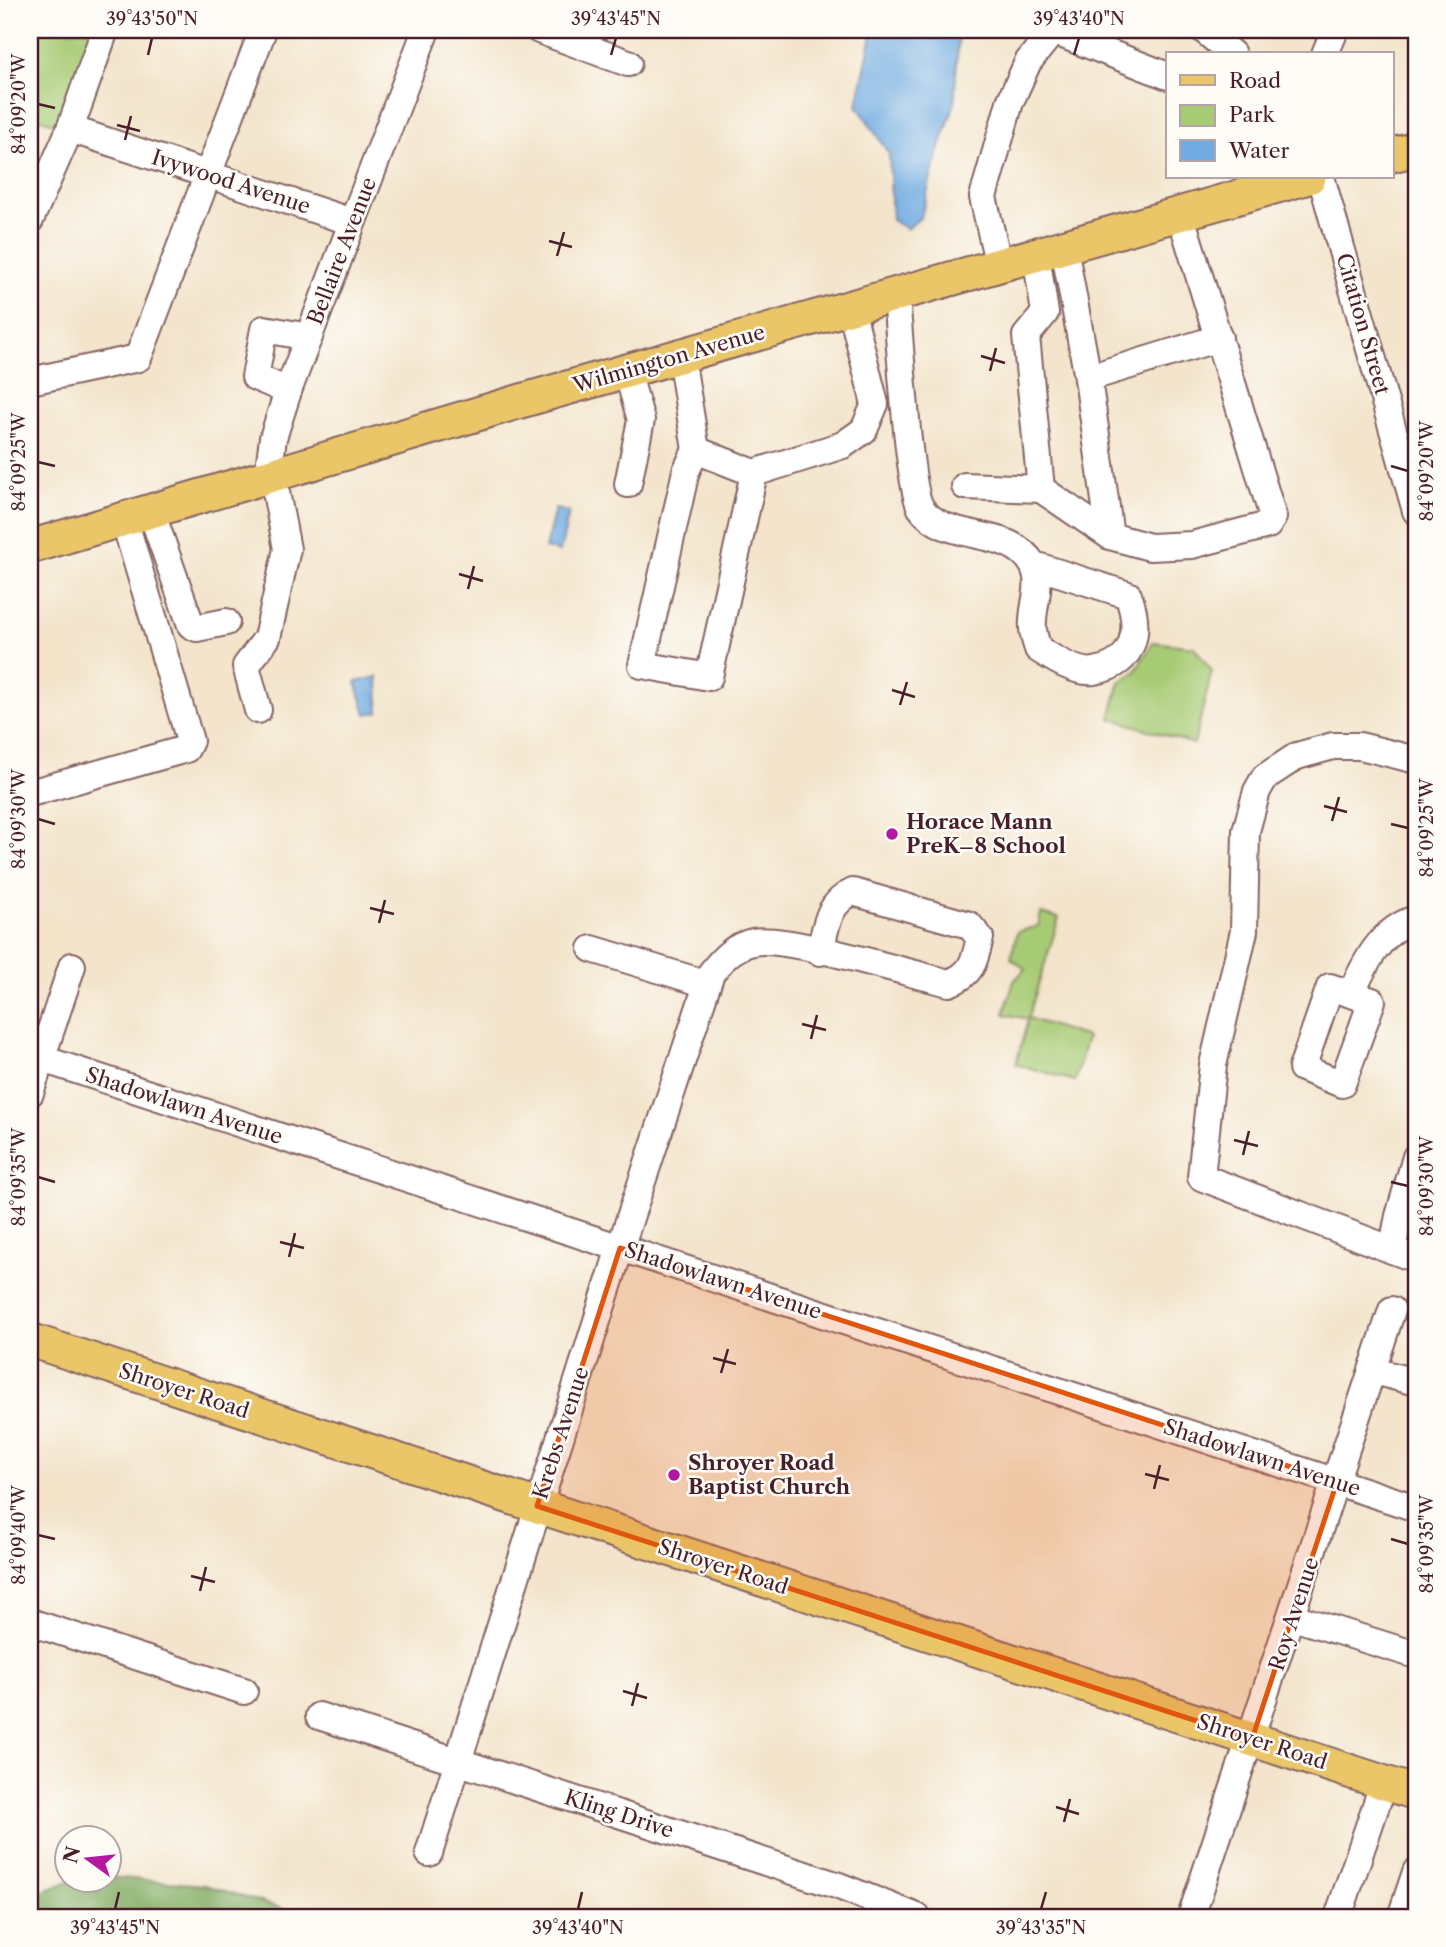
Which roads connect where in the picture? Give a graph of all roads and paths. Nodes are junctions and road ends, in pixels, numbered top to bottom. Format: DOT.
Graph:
graph roads {
  1 [pos="105,30"];
  2 [pos="263,30"];
  3 [pos="426,30"];
  4 [pos="538,30"];
  5 [pos="1205,30"];
  6 [pos="1335,30"];
  7 [pos="1054,31"];
  8 [pos="1229,52"];
  9 [pos="1326,52"];
  10 [pos="628,64"];
  11 [pos="1166,75"];
  12 [pos="70,129"];
  13 [pos="1416,149"];
  14 [pos="1394,154"];
  15 [pos="208,174"];
  16 [pos="1306,178"];
  17 [pos="1309,178"];
  18 [pos="1180,214"];
  19 [pos="30,220"];
  20 [pos="352,222"];
  21 [pos="1050,251"];
  22 [pos="999,266"];
  23 [pos="896,295"];
  24 [pos="851,308"];
  25 [pos="309,337"];
  26 [pos="1219,338"];
  27 [pos="681,356"];
  28 [pos="628,371"];
  29 [pos="1088,378"];
  30 [pos="30,381"];
  31 [pos="288,391"];
  32 [pos="696,450"];
  33 [pos="754,473"];
  34 [pos="272,476"];
  35 [pos="628,484"];
  36 [pos="965,486"];
  37 [pos="1041,489"];
  38 [pos="1416,512"];
  39 [pos="138,515"];
  40 [pos="1110,536"];
  41 [pos="30,547"];
  42 [pos="1034,565"];
  43 [pos="226,622"];
  44 [pos="258,710"];
  45 [pos="1416,760"];
  46 [pos="30,793"];
  47 [pos="1416,919"];
  48 [pos="592,949"];
  49 [pos="820,952"];
  50 [pos="72,967"];
  51 [pos="708,984"];
  52 [pos="1351,994"];
  53 [pos="35,1057"];
  54 [pos="30,1093"];
  55 [pos="1416,1157"];
  56 [pos="620,1248"];
  57 [pos="1404,1255"];
  58 [pos="1392,1310"];
  59 [pos="30,1340"];
  60 [pos="1373,1371"];
  61 [pos="1416,1382"];
  62 [pos="1337,1482"];
  63 [pos="537,1506"];
  64 [pos="1416,1508"];
  65 [pos="1293,1617"];
  66 [pos="30,1622"];
  67 [pos="1416,1655"];
  68 [pos="244,1691"];
  69 [pos="318,1716"];
  70 [pos="1252,1739"];
  71 [pos="457,1761"];
  72 [pos="1384,1782"];
  73 [pos="1416,1793"];
  74 [pos="429,1853"];
  75 [pos="1416,1872"];
  76 [pos="917,1917"];
  77 [pos="1191,1917"];
  78 [pos="1338,1917"];
  79 [pos="1401,1917"];
  1 -- 12 [label="street"];
  2 -- 15 [label="street"];
  3 -- 20 [label="street, Bellaire Avenue"];
  4 -- 10 [label="street"];
  5 -- 8 [label="street"];
  6 -- 9 [label="street"];
  7 -- 11 [label="street"];
  7 -- 22 [label="street"];
  12 -- 15 [label="street, Ivywood Avenue"];
  12 -- 19 [label="street"];
  13 -- 14 [label="main road"];
  15 -- 20 [label="street, Ivywood Avenue"];
  15 -- 30 [label="street"];
  16 -- 18 [label="main road, Wilmington Avenue"];
  17 -- 38 [label="street, Citation Street"];
  18 -- 21 [label="main road, Wilmington Avenue"];
  18 -- 26 [label="street"];
  20 -- 25 [label="street, Bellaire Avenue"];
  21 -- 22 [label="main road, Wilmington Avenue"];
  21 -- 29 [label="street"];
  21 -- 37 [label="street"];
  22 -- 23 [label="main road, Wilmington Avenue"];
  23 -- 24 [label="main road, Wilmington Avenue"];
  23 -- 42 [label="street"];
  24 -- 27 [label="main road, Wilmington Avenue"];
  24 -- 33 [label="street"];
  25 -- 31 [label="street, Bellaire Avenue"];
  25 -- 31 [label="street"];
  26 -- 29 [label="street"];
  26 -- 40 [label="street"];
  27 -- 28 [label="main road, Wilmington Avenue"];
  27 -- 32 [label="street"];
  28 -- 34 [label="main road, Wilmington Avenue"];
  28 -- 35 [label="street"];
  29 -- 40 [label="street"];
  31 -- 34 [label="street, Bellaire Avenue"];
  32 -- 33 [label="street"];
  32 -- 33 [label="street"];
  34 -- 39 [label="main road, Wilmington Avenue"];
  34 -- 44 [label="street, Bellaire Avenue"];
  36 -- 37 [label="street"];
  37 -- 40 [label="street"];
  39 -- 41 [label="main road, Wilmington Avenue"];
  39 -- 43 [label="street"];
  39 -- 46 [label="street"];
  42 -- 42 [label="street"];
  45 -- 57 [label="street"];
  47 -- 52 [label="street"];
  48 -- 51 [label="street"];
  49 -- 49 [label="street, Krebs Avenue"];
  49 -- 51 [label="street, Krebs Avenue"];
  50 -- 53 [label="street"];
  51 -- 56 [label="street, Krebs Avenue"];
  53 -- 54 [label="street"];
  53 -- 56 [label="street, Shadowlawn Avenue"];
  55 -- 57 [label="street"];
  56 -- 62 [label="street, Shadowlawn Avenue"];
  56 -- 63 [label="street, Krebs Avenue"];
  58 -- 60 [label="street, Roy Avenue"];
  59 -- 63 [label="main road, Shroyer Road"];
  60 -- 61 [label="street"];
  60 -- 62 [label="street, Roy Avenue"];
  62 -- 64 [label="street, Shadowlawn Avenue"];
  62 -- 65 [label="street, Roy Avenue"];
  63 -- 70 [label="main road, Shroyer Road"];
  63 -- 71 [label="street, Krebs Avenue"];
  65 -- 67 [label="street"];
  65 -- 70 [label="street, Roy Avenue"];
  66 -- 68 [label="street"];
  69 -- 71 [label="street, Kling Drive"];
  70 -- 72 [label="main road, Shroyer Road"];
  70 -- 77 [label="street, Roy Avenue"];
  71 -- 74 [label="street, Krebs Avenue"];
  71 -- 76 [label="street, Kling Drive"];
  72 -- 73 [label="main road, Shroyer Road"];
  72 -- 78 [label="street"];
  75 -- 79 [label="street"];
}
